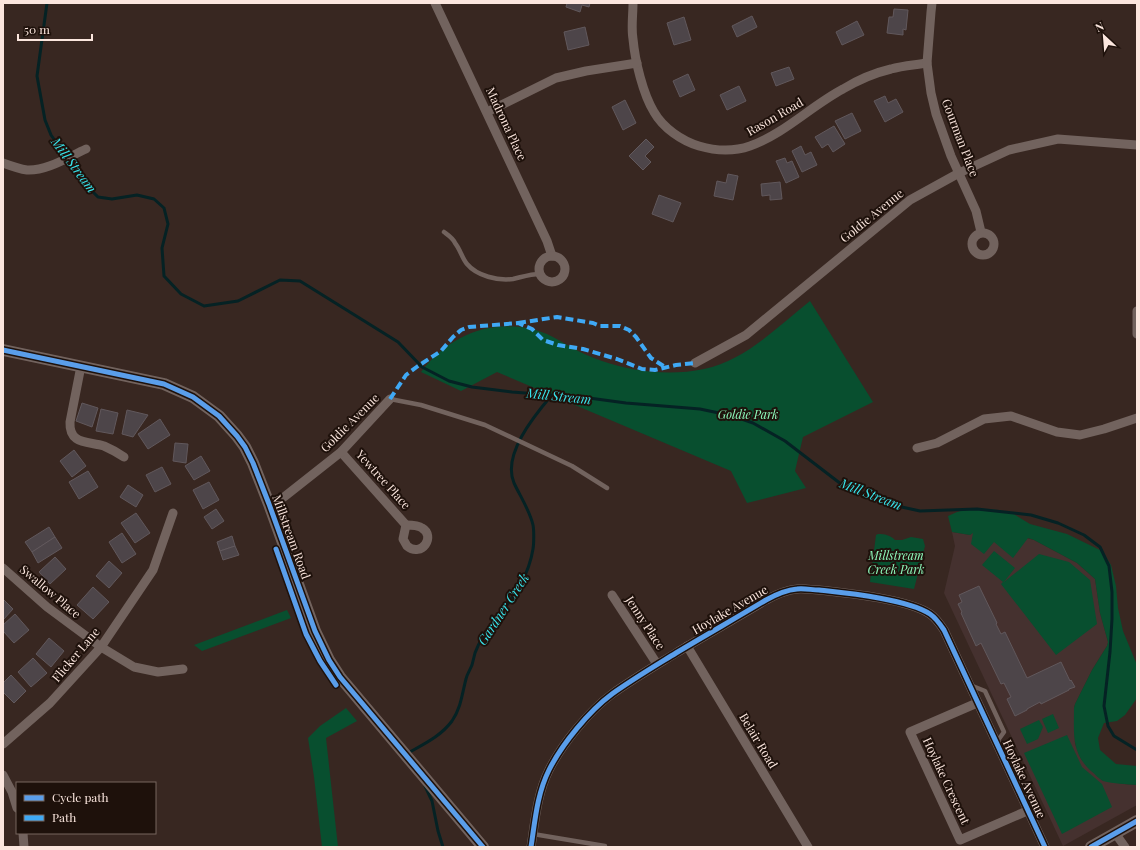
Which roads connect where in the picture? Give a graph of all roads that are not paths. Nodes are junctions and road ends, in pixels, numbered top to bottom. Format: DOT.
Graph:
graph roads {
  1 [pos="435,3"];
  2 [pos="633,3"];
  3 [pos="932,3"];
  4 [pos="636,63"];
  5 [pos="927,63"];
  6 [pos="487,112"];
  7 [pos="1137,145"];
  8 [pos="86,149"];
  9 [pos="3,164"];
  10 [pos="959,173"];
  11 [pos="444,232"];
  12 [pos="981,232"];
  13 [pos="552,256"];
  14 [pos="540,274"];
  15 [pos="1137,311"];
  16 [pos="1137,334"];
  17 [pos="3,350"];
  18 [pos="695,363"];
  19 [pos="81,366"];
  20 [pos="390,399"];
  21 [pos="1137,418"];
  22 [pos="917,448"];
  23 [pos="341,452"];
  24 [pos="124,457"];
  25 [pos="607,488"];
  26 [pos="269,504"];
  27 [pos="173,513"];
  28 [pos="406,525"];
  29 [pos="3,568"];
  30 [pos="612,595"];
  31 [pos="687,646"];
  32 [pos="101,647"];
  33 [pos="657,664"];
  34 [pos="183,669"];
  35 [pos="968,684"];
  36 [pos="977,703"];
  37 [pos="996,743"];
  38 [pos="3,744"];
  39 [pos="3,775"];
  40 [pos="16,805"];
  41 [pos="1027,811"];
  42 [pos="1137,821"];
  43 [pos="1115,833"];
  44 [pos="23,834"];
  45 [pos="533,834"];
  46 [pos="606,846"];
  47 [pos="24,847"];
  48 [pos="483,847"];
  49 [pos="531,847"];
  50 [pos="808,847"];
  51 [pos="1045,847"];
  52 [pos="1091,847"];
  53 [pos="1125,847"];
  1 -- 6 [label="street, Madrona Place"];
  2 -- 4 [label="street, Rason Road"];
  3 -- 5 [label="street, Gourman Place"];
  4 -- 5 [label="street, Rason Road"];
  4 -- 6 [label="street"];
  5 -- 10 [label="street, Gourman Place"];
  6 -- 13 [label="street, Madrona Place"];
  7 -- 10 [label="street, Goldie Avenue"];
  8 -- 9 [label="street"];
  10 -- 12 [label="street, Gourman Place"];
  10 -- 18 [label="street, Goldie Avenue"];
  11 -- 14 [label="lane"];
  13 -- 14 [label="street"];
  13 -- 14 [label="street, Madrona Place"];
  15 -- 16 [label="street"];
  17 -- 19 [label="main road, Millstream Road"];
  19 -- 24 [label="street"];
  19 -- 26 [label="main road, Millstream Road"];
  20 -- 23 [label="street, Goldie Avenue"];
  20 -- 25 [label="lane"];
  21 -- 22 [label="street"];
  23 -- 26 [label="street, Goldie Avenue"];
  23 -- 28 [label="street, Yewtree Place"];
  26 -- 48 [label="main road, Millstream Road"];
  27 -- 32 [label="street, Flicker Lane"];
  29 -- 32 [label="street, Swallow Place"];
  30 -- 33 [label="street, Jenny Place"];
  31 -- 33 [label="street, Hoylake Avenue"];
  31 -- 35 [label="street, Hoylake Avenue"];
  31 -- 50 [label="street, Belair Road"];
  32 -- 34 [label="street, Swallow Place"];
  32 -- 38 [label="street, Flicker Lane"];
  33 -- 45 [label="street, Hoylake Avenue"];
  35 -- 36 [label="street, Hoylake Avenue"];
  35 -- 37 [label="lane"];
  36 -- 37 [label="street, Hoylake Avenue"];
  36 -- 41 [label="street, Hoylake Crescent"];
  37 -- 41 [label="street, Hoylake Avenue"];
  39 -- 40 [label="street"];
  41 -- 51 [label="street, Hoylake Avenue"];
  42 -- 43 [label="main road"];
  43 -- 52 [label="main road"];
  43 -- 53 [label="street"];
  44 -- 47 [label="street"];
  45 -- 46 [label="lane"];
  45 -- 49 [label="street, Hoylake Avenue"];
}
